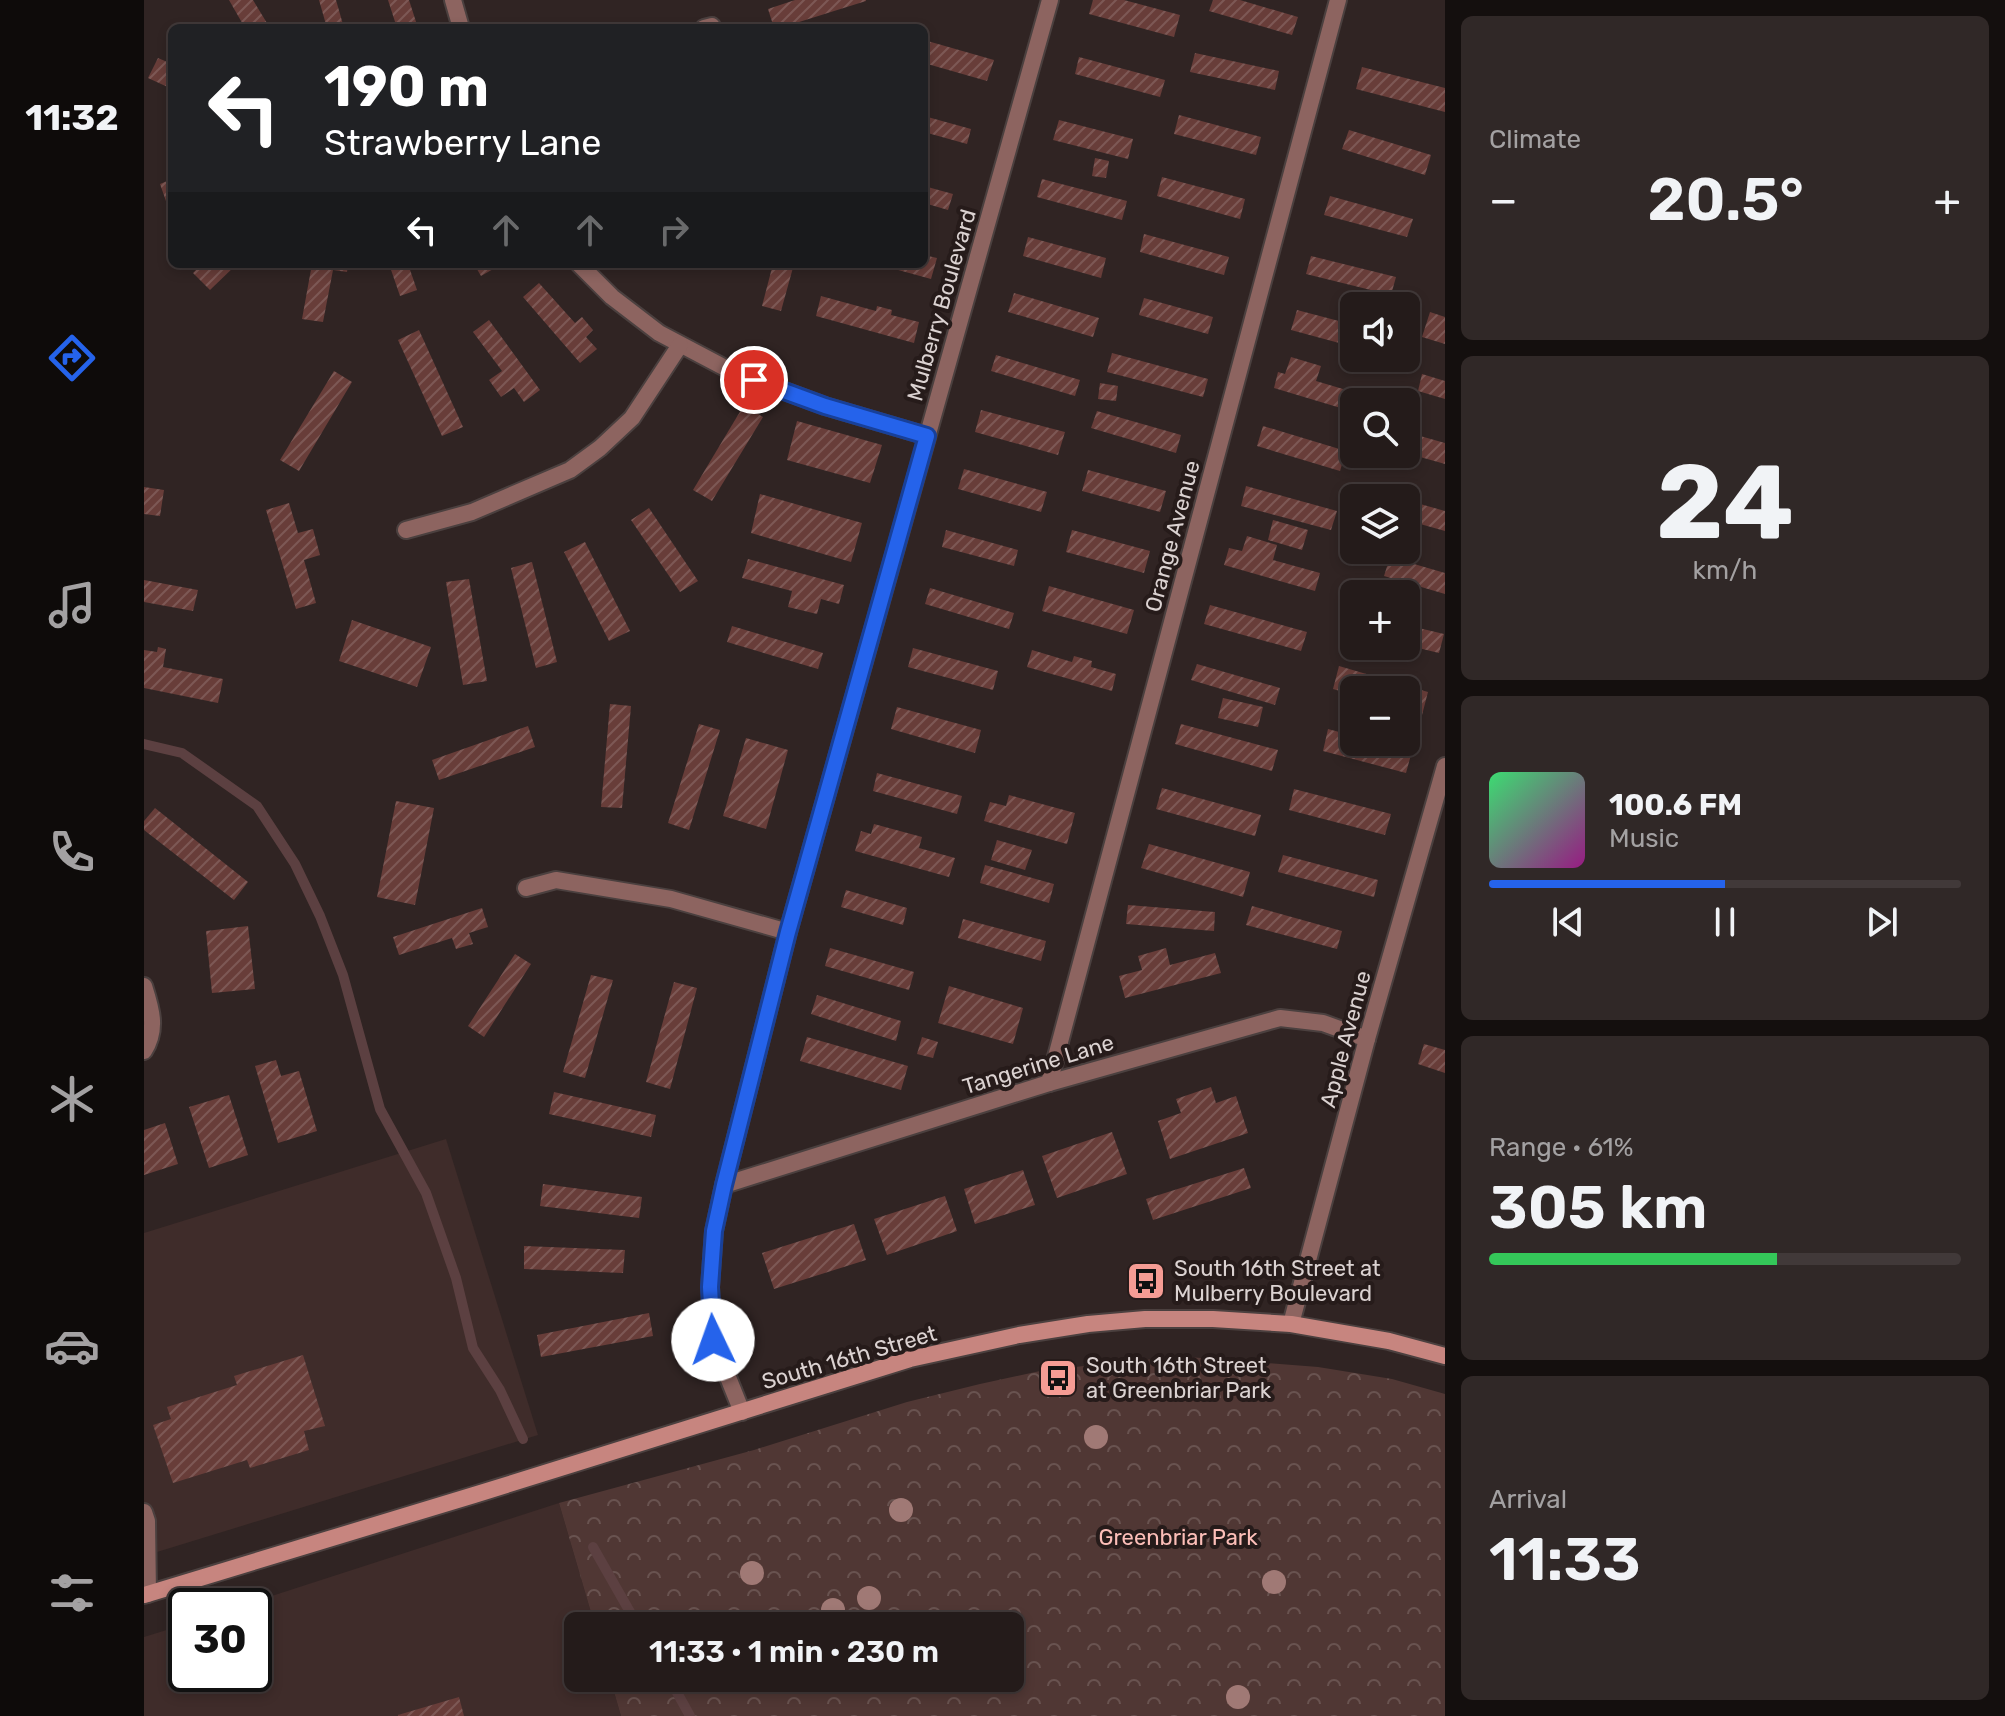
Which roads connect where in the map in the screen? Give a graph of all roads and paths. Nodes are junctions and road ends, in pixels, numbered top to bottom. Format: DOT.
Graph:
graph roads {
  1 [pos="453,0"];
  2 [pos="1050,0"];
  3 [pos="1338,0"];
  4 [pos="460,24"];
  5 [pos="583,268"];
  6 [pos="680,345"];
  7 [pos="927,436"];
  8 [pos="406,530"];
  9 [pos="1445,766"];
  10 [pos="526,888"];
  11 [pos="788,932"];
  12 [pos="144,986"];
  13 [pos="1367,1039"];
  14 [pos="144,1051"];
  15 [pos="1049,1083"];
  16 [pos="724,1185"];
  17 [pos="1291,1324"];
  18 [pos="1445,1356"];
  19 [pos="742,1412"];
  20 [pos="144,1512"];
  21 [pos="145,1593"];
  1 -- 4 [label="street"];
  2 -- 7 [label="street, Mulberry Boulevard"];
  3 -- 15 [label="street, Orange Avenue"];
  5 -- 6 [label="street"];
  6 -- 7 [label="street"];
  6 -- 8 [label="street"];
  7 -- 11 [label="street, Mulberry Boulevard"];
  9 -- 13 [label="street, Apple Avenue"];
  10 -- 11 [label="street"];
  11 -- 16 [label="street, Mulberry Boulevard"];
  12 -- 14 [label="street"];
  13 -- 15 [label="street, Tangerine Lane"];
  13 -- 17 [label="street, Apple Avenue"];
  15 -- 16 [label="street, Tangerine Lane"];
  16 -- 19 [label="street, Mulberry Boulevard"];
  17 -- 18 [label="main road, South 16th Street"];
  17 -- 19 [label="main road, South 16th Street"];
  19 -- 21 [label="main road, South 16th Street"];
  20 -- 21 [label="street"];
}
